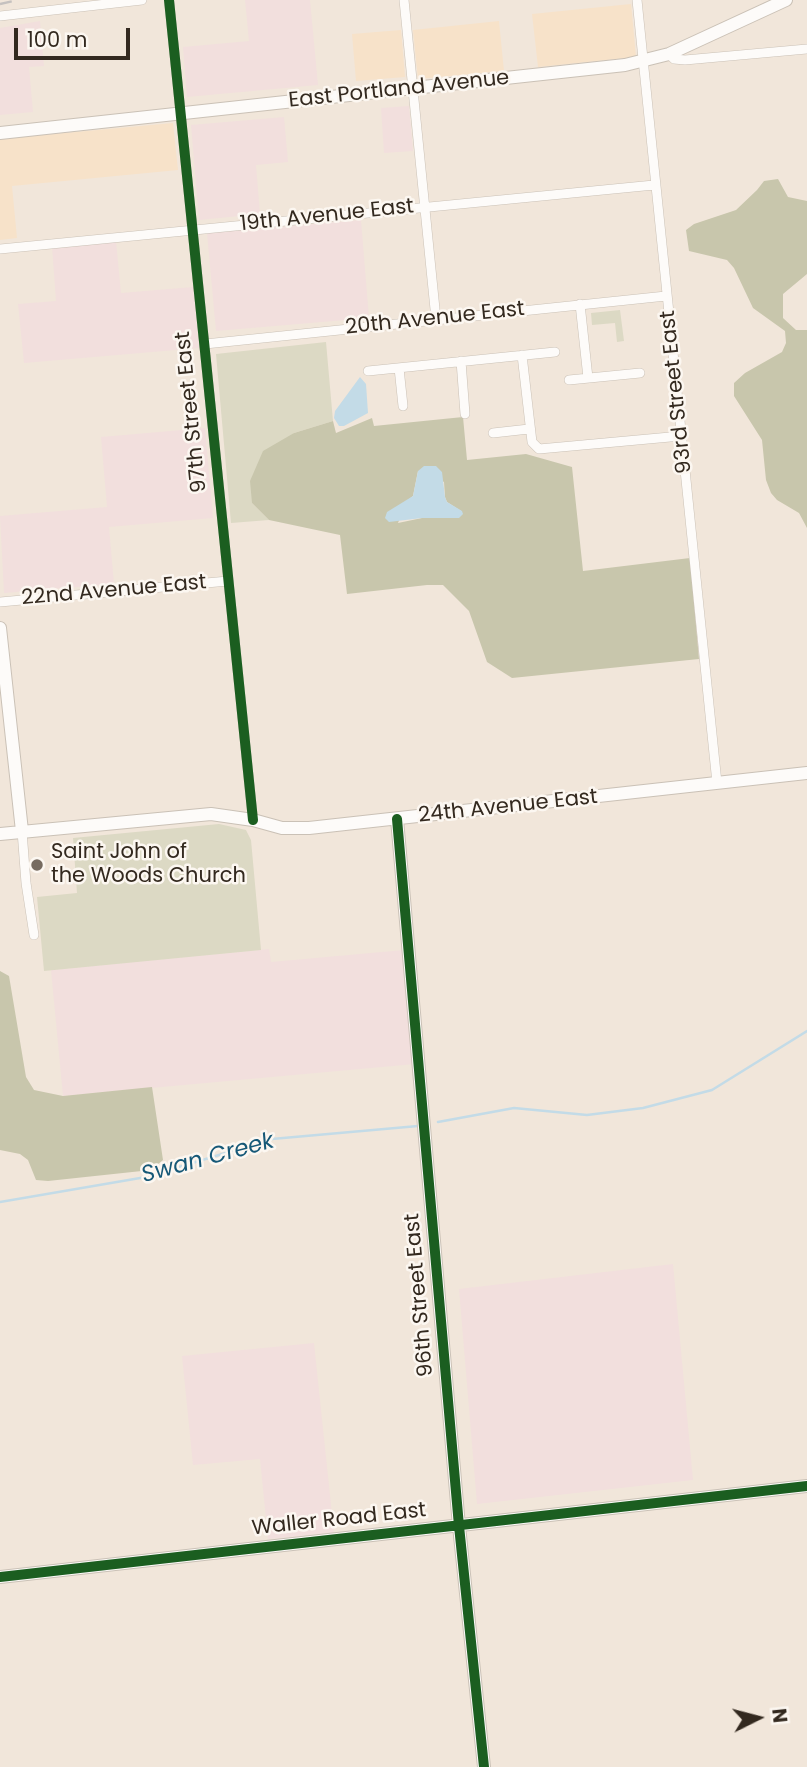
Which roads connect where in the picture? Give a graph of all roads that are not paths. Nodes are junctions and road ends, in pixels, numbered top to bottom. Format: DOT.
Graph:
graph roads {
  1 [pos="142,0"];
  2 [pos="169,0"];
  3 [pos="404,0"];
  4 [pos="637,0"];
  5 [pos="786,0"];
  6 [pos="0,16"];
  7 [pos="807,49"];
  8 [pos="669,54"];
  9 [pos="643,62"];
  10 [pos="414,89"];
  11 [pos="181,113"];
  12 [pos="0,133"];
  13 [pos="654,185"];
  14 [pos="425,207"];
  15 [pos="193,230"];
  16 [pos="0,249"];
  17 [pos="666,296"];
  18 [pos="580,304"];
  19 [pos="436,318"];
  20 [pos="205,344"];
  21 [pos="555,352"];
  22 [pos="522,355"];
  23 [pos="461,361"];
  24 [pos="399,368"];
  25 [pos="368,371"];
  26 [pos="640,373"];
  27 [pos="588,378"];
  28 [pos="569,380"];
  29 [pos="403,406"];
  30 [pos="465,414"];
  31 [pos="530,429"];
  32 [pos="493,433"];
  33 [pos="681,436"];
  34 [pos="228,581"];
  35 [pos="0,602"];
  36 [pos="0,628"];
  37 [pos="807,773"];
  38 [pos="717,783"];
  39 [pos="397,819"];
  40 [pos="253,820"];
  41 [pos="22,831"];
  42 [pos="0,834"];
  43 [pos="34,935"];
  44 [pos="807,1486"];
  45 [pos="459,1526"];
  46 [pos="0,1577"];
  47 [pos="484,1767"];
  1 -- 6 [label="street"];
  2 -- 11 [label="street, 97th Street East"];
  3 -- 10 [label="street"];
  4 -- 9 [label="street, 93rd Street East"];
  5 -- 8 [label="street, East Portland Avenue"];
  7 -- 8 [label="street"];
  8 -- 9 [label="street, East Portland Avenue"];
  9 -- 10 [label="street, East Portland Avenue"];
  9 -- 13 [label="street, 93rd Street East"];
  10 -- 11 [label="street, East Portland Avenue"];
  10 -- 14 [label="street"];
  11 -- 12 [label="street, East Portland Avenue"];
  11 -- 15 [label="street, 97th Street East"];
  13 -- 14 [label="street, 19th Avenue East"];
  13 -- 17 [label="street, 93rd Street East"];
  14 -- 15 [label="street, 19th Avenue East"];
  14 -- 19 [label="street"];
  15 -- 16 [label="street, 19th Avenue East"];
  15 -- 20 [label="street, 97th Street East"];
  17 -- 18 [label="street, 20th Avenue East"];
  17 -- 33 [label="street, 93rd Street East"];
  18 -- 19 [label="street, 20th Avenue East"];
  18 -- 27 [label="street"];
  19 -- 20 [label="street, 20th Avenue East"];
  20 -- 34 [label="street, 97th Street East"];
  21 -- 22 [label="street"];
  22 -- 23 [label="street"];
  22 -- 31 [label="street"];
  23 -- 24 [label="street"];
  23 -- 30 [label="street"];
  24 -- 25 [label="street"];
  24 -- 29 [label="street"];
  26 -- 27 [label="street"];
  27 -- 28 [label="street"];
  31 -- 32 [label="street"];
  31 -- 33 [label="street"];
  33 -- 38 [label="street, 93rd Street East"];
  34 -- 35 [label="street, 22nd Avenue East"];
  34 -- 40 [label="street, 97th Street East"];
  36 -- 41 [label="street"];
  37 -- 38 [label="street, 24th Avenue East"];
  38 -- 39 [label="street, 24th Avenue East"];
  39 -- 40 [label="street, 24th Avenue East"];
  39 -- 45 [label="street, 96th Street East"];
  40 -- 41 [label="street, 24th Avenue East"];
  41 -- 42 [label="street, 24th Avenue East"];
  41 -- 43 [label="street"];
  44 -- 45 [label="street, Waller Road East"];
  45 -- 46 [label="street, Waller Road East"];
  45 -- 47 [label="street, 96th Street East"];
}
